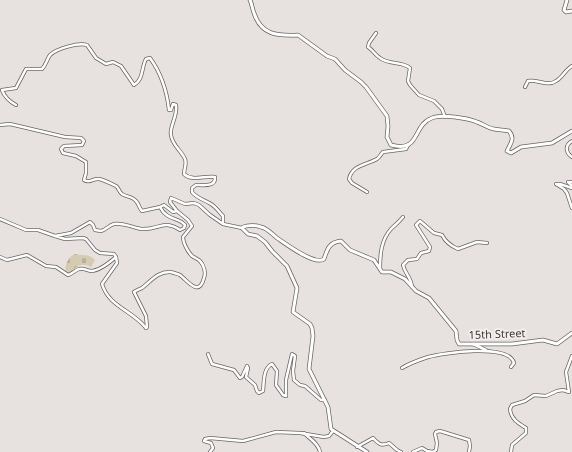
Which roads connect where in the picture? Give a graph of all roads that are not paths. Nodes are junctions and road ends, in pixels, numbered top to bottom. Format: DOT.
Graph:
graph roads {
  1 [pos="250,0"];
  2 [pos="567,0"];
  3 [pos="572,11"];
  4 [pos="376,33"];
  5 [pos="572,66"];
  6 [pos="525,87"];
  7 [pos="16,105"];
  8 [pos="445,116"];
  9 [pos="0,125"];
  10 [pos="572,131"];
  11 [pos="572,140"];
  12 [pos="408,144"];
  13 [pos="572,157"];
  14 [pos="572,182"];
  15 [pos="572,187"];
  16 [pos="367,192"];
  17 [pos="160,207"];
  18 [pos="572,208"];
  19 [pos="177,211"];
  20 [pos="403,217"];
  21 [pos="0,220"];
  22 [pos="223,224"];
  23 [pos="242,228"];
  24 [pos="55,236"];
  25 [pos="487,243"];
  26 [pos="0,257"];
  27 [pos="116,257"];
  28 [pos="380,270"];
  29 [pos="412,287"];
  30 [pos="572,333"];
  31 [pos="470,344"];
  32 [pos="488,351"];
  33 [pos="208,354"];
  34 [pos="572,356"];
  35 [pos="511,367"];
  36 [pos="402,368"];
  37 [pos="325,400"];
  38 [pos="333,431"];
  39 [pos="303,433"];
  40 [pos="357,447"];
  41 [pos="210,452"];
  42 [pos="320,452"];
  43 [pos="368,452"];
  44 [pos="401,452"];
  45 [pos="413,452"];
  46 [pos="469,452"];
  47 [pos="512,452"];
  1 -- 12 [label="street"];
  2 -- 3 [label="street"];
  4 -- 8 [label="street"];
  5 -- 6 [label="street"];
  7 -- 22 [label="street"];
  8 -- 10 [label="street"];
  8 -- 12 [label="street"];
  9 -- 17 [label="street"];
  11 -- 13 [label="street"];
  12 -- 16 [label="street"];
  14 -- 15 [label="street"];
  15 -- 18 [label="street"];
  17 -- 19 [label="street"];
  17 -- 24 [label="street"];
  19 -- 22 [label="street"];
  19 -- 27 [label="street"];
  20 -- 28 [label="street"];
  21 -- 24 [label="street"];
  22 -- 23 [label="street"];
  23 -- 28 [label="street, 15th Street"];
  23 -- 37 [label="street"];
  24 -- 27 [label="street"];
  25 -- 29 [label="street"];
  26 -- 27 [label="street"];
  28 -- 29 [label="street, 15th Street"];
  29 -- 31 [label="street, 15th Street"];
  30 -- 31 [label="street, 15th Street"];
  31 -- 32 [label="street"];
  32 -- 35 [label="street"];
  32 -- 36 [label="street"];
  33 -- 37 [label="street"];
  34 -- 47 [label="street"];
  37 -- 38 [label="street"];
  38 -- 39 [label="street"];
  38 -- 40 [label="street"];
  39 -- 41 [label="street"];
  39 -- 42 [label="street"];
  40 -- 43 [label="street"];
  40 -- 44 [label="street"];
  45 -- 46 [label="street"];
}
